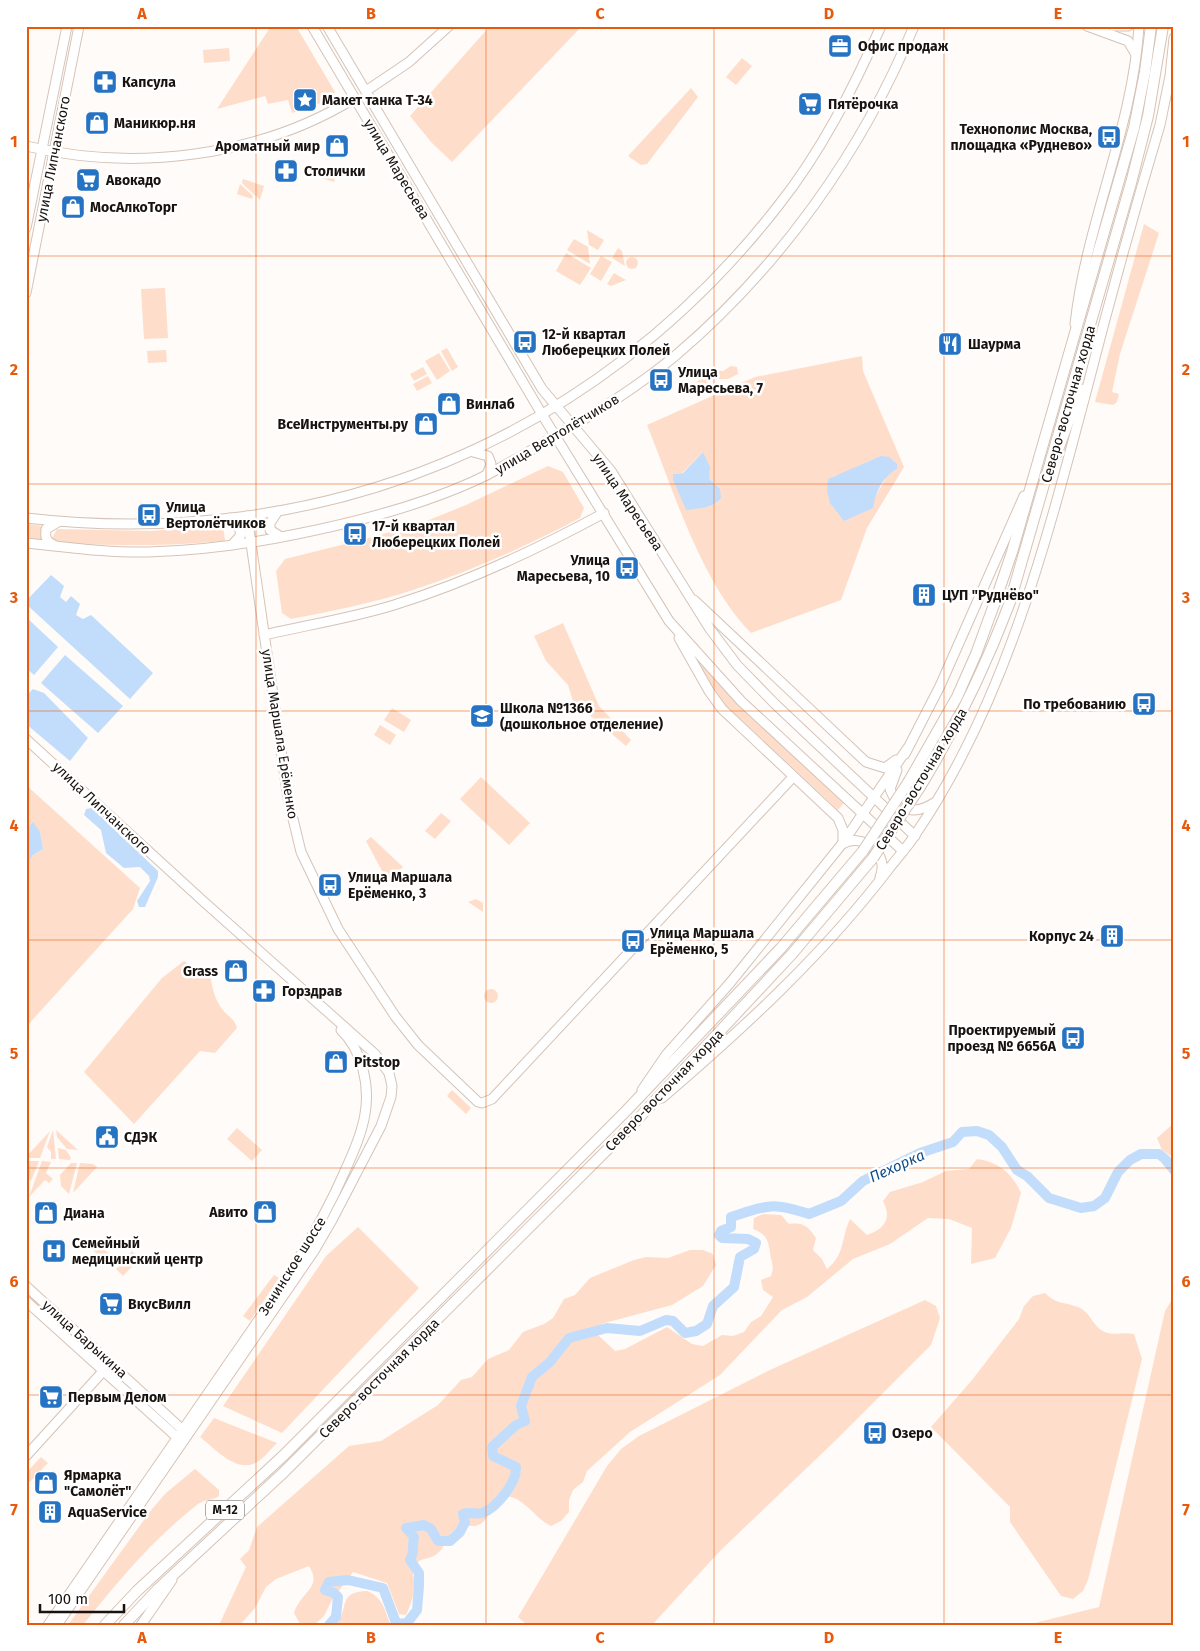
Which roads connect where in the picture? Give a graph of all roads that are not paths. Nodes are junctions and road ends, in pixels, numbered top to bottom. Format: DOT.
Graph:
graph roads {
  1 [pos="67,26"];
  2 [pos="79,26"];
  3 [pos="312,26"];
  4 [pos="327,26"];
  5 [pos="449,26"];
  6 [pos="881,26"];
  7 [pos="914,26"];
  8 [pos="1087,26"];
  9 [pos="1113,26"];
  10 [pos="1128,26"];
  11 [pos="1139,26"];
  12 [pos="1151,26"];
  13 [pos="1163,26"];
  14 [pos="1174,38"];
  15 [pos="1136,54"];
  16 [pos="366,91"];
  17 [pos="355,98"];
  18 [pos="26,146"];
  19 [pos="42,150"];
  20 [pos="55,152"];
  21 [pos="26,228"];
  22 [pos="26,292"];
  23 [pos="1073,342"];
  24 [pos="1098,347"];
  25 [pos="556,408"];
  26 [pos="543,416"];
  27 [pos="572,427"];
  28 [pos="556,436"];
  29 [pos="473,452"];
  30 [pos="1039,458"];
  31 [pos="486,475"];
  32 [pos="1042,493"];
  33 [pos="278,511"];
  34 [pos="604,513"];
  35 [pos="247,516"];
  36 [pos="26,518"];
  37 [pos="230,518"];
  38 [pos="58,522"];
  39 [pos="280,537"];
  40 [pos="26,543"];
  41 [pos="250,543"];
  42 [pos="232,545"];
  43 [pos="56,546"];
  44 [pos="683,589"];
  45 [pos="669,621"];
  46 [pos="264,635"];
  47 [pos="26,738"];
  48 [pos="907,749"];
  49 [pos="793,777"];
  50 [pos="872,797"];
  51 [pos="937,802"];
  52 [pos="862,814"];
  53 [pos="915,836"];
  54 [pos="842,844"];
  55 [pos="903,851"];
  56 [pos="178,878"];
  57 [pos="874,888"];
  58 [pos="214,911"];
  59 [pos="627,1110"];
  60 [pos="636,1121"];
  61 [pos="26,1286"];
  62 [pos="26,1301"];
  63 [pos="111,1363"];
  64 [pos="104,1371"];
  65 [pos="185,1432"];
  66 [pos="179,1440"];
  67 [pos="26,1456"];
  68 [pos="185,1565"];
  69 [pos="48,1625"];
  70 [pos="57,1625"];
  71 [pos="106,1625"];
  72 [pos="124,1625"];
  73 [pos="140,1625"];
  1 -- 19 [label="street, улица Липчанского"];
  2 -- 20 [label="street, улица Липчанского"];
  3 -- 17 [label="street, улица Маресьева"];
  4 -- 16 [label="street, улица Маресьева"];
  5 -- 16 [label="street"];
  6 -- 25 [label="street, улица Вертолётчиков"];
  7 -- 27 [label="street, улица Вертолётчиков"];
  8 -- 15 [label="street"];
  9 -- 10 [label="street"];
  11 -- 15 [label="street"];
  12 -- 23 [label="highway, Северо-восточная хорда"];
  13 -- 32 [label="highway, Северо-восточная хорда"];
  14 -- 24 [label="street"];
  15 -- 23 [label="street"];
  16 -- 25 [label="street, улица Маресьева"];
  17 -- 20 [label="street"];
  17 -- 26 [label="street, улица Маресьева"];
  18 -- 19 [label="street"];
  19 -- 20 [label="street"];
  19 -- 21 [label="street, улица Липчанского"];
  20 -- 22 [label="street, улица Липчанского"];
  23 -- 30 [label="highway, Северо-восточная хорда"];
  24 -- 32 [label="street"];
  24 -- 51 [label="street"];
  25 -- 26 [label="street, улица Вертолётчиков"];
  25 -- 27 [label="street, улица Маресьева"];
  26 -- 28 [label="street, улица Маресьева"];
  26 -- 29 [label="street, улица Вертолётчиков"];
  27 -- 28 [label="street, улица Вертолётчиков"];
  27 -- 44 [label="street, улица Маресьева"];
  28 -- 31 [label="street, улица Вертолётчиков"];
  28 -- 34 [label="street, улица Маресьева"];
  29 -- 31 [label="street"];
  29 -- 33 [label="street, улица Вертолётчиков"];
  30 -- 48 [label="street"];
  30 -- 59 [label="highway, Северо-восточная хорда, bridge"];
  31 -- 39 [label="street, улица Вертолётчиков"];
  32 -- 60 [label="highway, Северо-восточная хорда, bridge"];
  33 -- 35 [label="street, улица Вертолётчиков"];
  33 -- 39 [label="street"];
  34 -- 45 [label="street, улица Маресьева"];
  34 -- 46 [label="street, улица Маршала Ерёменко"];
  35 -- 37 [label="street, улица Вертолётчиков"];
  35 -- 41 [label="street, улица Маршала Ерёменко"];
  36 -- 38 [label="street, улица Вертолётчиков"];
  37 -- 38 [label="street, улица Вертолётчиков"];
  37 -- 42 [label="street"];
  38 -- 43 [label="street"];
  39 -- 41 [label="street, улица Вертолётчиков"];
  40 -- 43 [label="street, улица Вертолётчиков"];
  41 -- 42 [label="street, улица Вертолётчиков"];
  41 -- 46 [label="street, улица Маршала Ерёменко"];
  42 -- 43 [label="street, улица Вертолётчиков"];
  44 -- 48 [label="street"];
  44 -- 50 [label="street, улица Маресьева"];
  45 -- 49 [label="street"];
  45 -- 52 [label="street, улица Маресьева"];
  46 -- 49 [label="street, улица Маршала Ерёменко"];
  47 -- 56 [label="street, улица Липчанского"];
  48 -- 50 [label="street"];
  48 -- 51 [label="street"];
  49 -- 54 [label="street"];
  50 -- 52 [label="street"];
  50 -- 53 [label="street, улица Маресьева"];
  51 -- 53 [label="street"];
  52 -- 54 [label="street"];
  52 -- 55 [label="street, улица Маресьева"];
  53 -- 55 [label="street"];
  54 -- 57 [label="street"];
  54 -- 59 [label="street"];
  55 -- 57 [label="street"];
  56 -- 58 [label="street, Зенинское шоссе"];
  57 -- 60 [label="street"];
  58 -- 65 [label="street, Зенинское шоссе"];
  58 -- 65 [label="street, Зенинское шоссе"];
  59 -- 71 [label="highway, Северо-восточная хорда / М-12"];
  60 -- 68 [label="highway, Северо-восточная хорда / М-12"];
  61 -- 63 [label="street, улица Барыкина"];
  62 -- 64 [label="street, улица Барыкина"];
  63 -- 64 [label="street"];
  63 -- 65 [label="street, улица Барыкина"];
  64 -- 66 [label="street, улица Барыкина"];
  64 -- 67 [label="street"];
  65 -- 66 [label="street, Зенинское шоссе"];
  66 -- 69 [label="street, Зенинское шоссе"];
  66 -- 70 [label="street"];
  68 -- 72 [label="highway, М-12"];
  68 -- 73 [label="street"];
}
